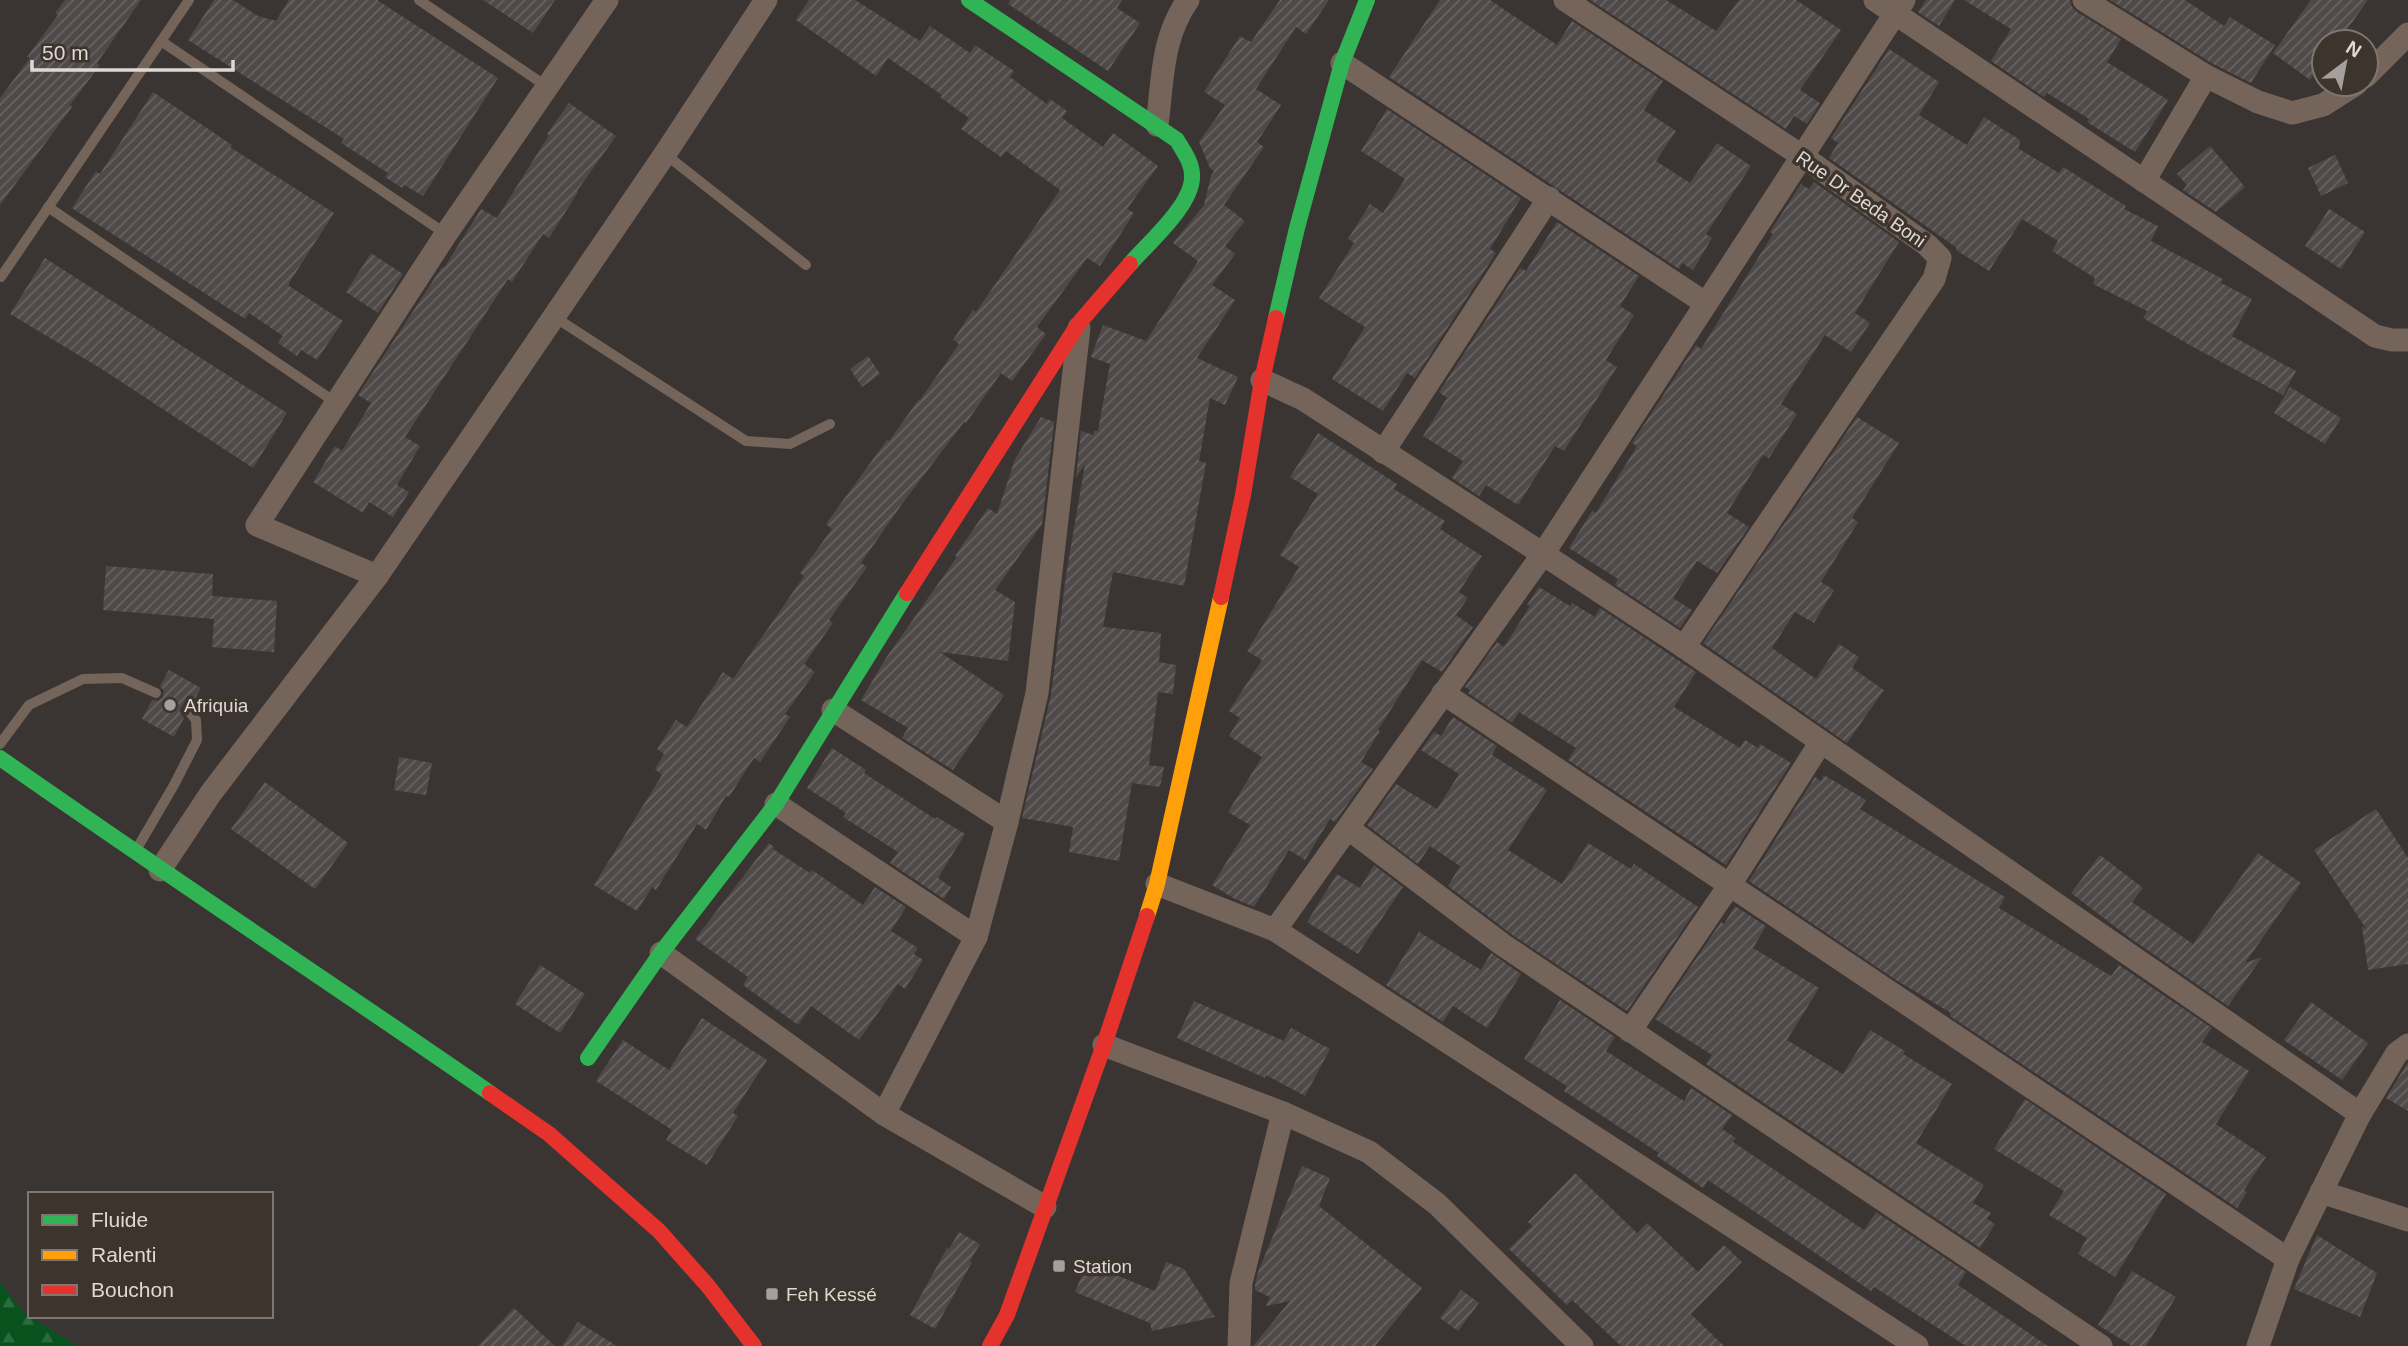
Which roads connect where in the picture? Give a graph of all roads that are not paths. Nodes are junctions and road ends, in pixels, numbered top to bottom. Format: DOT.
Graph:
graph roads {
  1 [pos="189,0"];
  2 [pos="419,0"];
  3 [pos="607,0"];
  4 [pos="766,0"];
  5 [pos="969,0"];
  6 [pos="1188,0"];
  7 [pos="1367,0"];
  8 [pos="1565,0"];
  9 [pos="1875,0"];
  10 [pos="2084,0"];
  11 [pos="1899,7"];
  12 [pos="2408,34"];
  13 [pos="161,41"];
  14 [pos="1342,62"];
  15 [pos="2380,62"];
  16 [pos="2206,76"];
  17 [pos="546,86"];
  18 [pos="2334,98"];
  19 [pos="1157,125"];
  20 [pos="665,154"];
  21 [pos="1802,156"];
  22 [pos="2144,181"];
  23 [pos="1549,198"];
  24 [pos="48,207"];
  25 [pos="446,234"];
  26 [pos="806,265"];
  27 [pos="1,276"];
  28 [pos="1705,303"];
  29 [pos="553,316"];
  30 [pos="1079,323"];
  31 [pos="2408,340"];
  32 [pos="1262,380"];
  33 [pos="335,402"];
  34 [pos="830,424"];
  35 [pos="1383,452"];
  36 [pos="1543,554"];
  37 [pos="377,576"];
  38 [pos="1684,648"];
  39 [pos="156,693"];
  40 [pos="1443,693"];
  41 [pos="188,710"];
  42 [pos="833,710"];
  43 [pos="1821,742"];
  44 [pos="0,744"];
  45 [pos="0,758"];
  46 [pos="776,804"];
  47 [pos="1007,822"];
  48 [pos="1349,829"];
  49 [pos="134,853"];
  50 [pos="160,870"];
  51 [pos="1157,884"];
  52 [pos="1728,886"];
  53 [pos="1275,930"];
  54 [pos="976,937"];
  55 [pos="661,953"];
  56 [pos="1630,1031"];
  57 [pos="1104,1045"];
  58 [pos="2408,1045"];
  59 [pos="588,1058"];
  60 [pos="1283,1113"];
  61 [pos="884,1114"];
  62 [pos="2360,1114"];
  63 [pos="2321,1192"];
  64 [pos="1045,1207"];
  65 [pos="2408,1220"];
  66 [pos="2288,1259"];
  67 [pos="754,1346"];
  68 [pos="990,1346"];
  69 [pos="1239,1346"];
  70 [pos="1583,1346"];
  71 [pos="1917,1346"];
  72 [pos="2101,1346"];
  73 [pos="2258,1346"];
  1 -- 13 [label="lane"];
  2 -- 17 [label="lane"];
  3 -- 17 [label="street"];
  4 -- 20 [label="street"];
  5 -- 19 [label="street"];
  6 -- 19 [label="street"];
  7 -- 14 [label="street"];
  8 -- 21 [label="street, Rue Dr Beda Boni"];
  9 -- 11 [label="street"];
  10 -- 16 [label="street"];
  11 -- 21 [label="street"];
  11 -- 22 [label="street"];
  12 -- 15 [label="street"];
  13 -- 24 [label="lane"];
  13 -- 25 [label="lane"];
  14 -- 23 [label="street"];
  14 -- 32 [label="street"];
  16 -- 18 [label="street"];
  16 -- 22 [label="street"];
  17 -- 25 [label="street"];
  19 -- 30 [label="street"];
  20 -- 26 [label="lane"];
  20 -- 29 [label="street"];
  21 -- 28 [label="street"];
  21 -- 38 [label="street, Rue Dr Beda Boni"];
  22 -- 31 [label="street"];
  23 -- 28 [label="street"];
  23 -- 35 [label="street"];
  24 -- 27 [label="lane"];
  24 -- 33 [label="lane"];
  25 -- 33 [label="street"];
  28 -- 36 [label="street"];
  29 -- 34 [label="lane"];
  29 -- 37 [label="street"];
  30 -- 42 [label="street"];
  30 -- 47 [label="street"];
  32 -- 35 [label="street"];
  32 -- 51 [label="street"];
  33 -- 37 [label="street"];
  35 -- 36 [label="street"];
  36 -- 38 [label="street"];
  36 -- 40 [label="street"];
  37 -- 50 [label="street"];
  38 -- 43 [label="street"];
  39 -- 44 [label="lane"];
  40 -- 48 [label="street"];
  40 -- 52 [label="street"];
  41 -- 49 [label="lane"];
  42 -- 46 [label="street"];
  42 -- 47 [label="street"];
  43 -- 52 [label="street"];
  43 -- 62 [label="street"];
  45 -- 49 [label="street"];
  46 -- 54 [label="street"];
  46 -- 55 [label="street"];
  47 -- 54 [label="street"];
  48 -- 53 [label="street"];
  48 -- 56 [label="street"];
  49 -- 50 [label="street"];
  50 -- 67 [label="street"];
  51 -- 53 [label="street"];
  51 -- 57 [label="street"];
  52 -- 56 [label="street"];
  52 -- 66 [label="street"];
  53 -- 71 [label="street"];
  54 -- 61 [label="street"];
  55 -- 59 [label="street"];
  55 -- 61 [label="street"];
  56 -- 72 [label="street"];
  57 -- 60 [label="street"];
  57 -- 64 [label="street"];
  58 -- 62 [label="street"];
  60 -- 69 [label="street"];
  60 -- 70 [label="street"];
  61 -- 64 [label="street"];
  62 -- 63 [label="street"];
  63 -- 65 [label="street"];
  63 -- 66 [label="street"];
  64 -- 68 [label="street"];
  66 -- 73 [label="street"];
}
